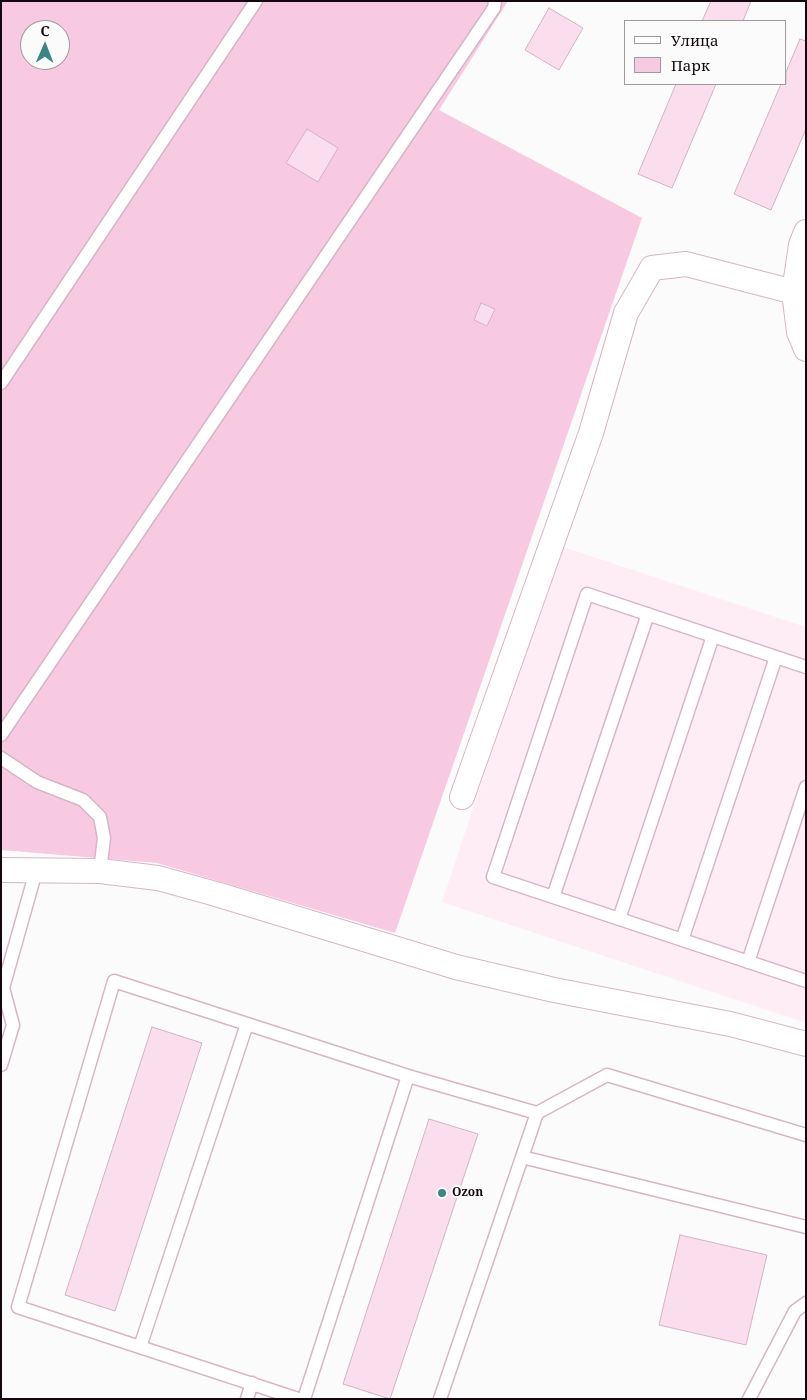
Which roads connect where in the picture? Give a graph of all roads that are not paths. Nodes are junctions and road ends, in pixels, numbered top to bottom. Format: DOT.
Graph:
graph roads {
  1 [pos="256,1"];
  2 [pos="495,1"];
  3 [pos="806,232"];
  4 [pos="794,292"];
  5 [pos="806,349"];
  6 [pos="1,383"];
  7 [pos="648,614"];
  8 [pos="713,636"];
  9 [pos="776,657"];
  10 [pos="806,667"];
  11 [pos="1,735"];
  12 [pos="1,758"];
  13 [pos="806,787"];
  14 [pos="462,797"];
  15 [pos="1,870"];
  16 [pos="36,871"];
  17 [pos="100,871"];
  18 [pos="553,897"];
  19 [pos="618,919"];
  20 [pos="682,940"];
  21 [pos="748,962"];
  22 [pos="806,981"];
  23 [pos="247,1024"];
  24 [pos="806,1044"];
  25 [pos="1,1065"];
  26 [pos="408,1076"];
  27 [pos="537,1113"];
  28 [pos="806,1135"];
  29 [pos="522,1157"];
  30 [pos="806,1227"];
  31 [pos="806,1303"];
  32 [pos="140,1347"];
  33 [pos="252,1384"];
  34 [pos="247,1399"];
  35 [pos="298,1399"];
  36 [pos="304,1399"];
  37 [pos="440,1399"];
  38 [pos="749,1399"];
  1 -- 6 [label="lane"];
  2 -- 11 [label="lane"];
  3 -- 4 [label="street"];
  4 -- 5 [label="street"];
  4 -- 14 [label="street"];
  7 -- 8 [label="lane"];
  7 -- 18 [label="lane"];
  7 -- 18 [label="lane"];
  8 -- 9 [label="lane"];
  8 -- 19 [label="lane"];
  9 -- 10 [label="lane"];
  9 -- 20 [label="lane"];
  12 -- 17 [label="lane"];
  13 -- 21 [label="lane"];
  15 -- 16 [label="street"];
  16 -- 17 [label="street"];
  16 -- 25 [label="lane"];
  17 -- 24 [label="street"];
  18 -- 19 [label="lane"];
  19 -- 20 [label="lane"];
  20 -- 21 [label="lane"];
  21 -- 22 [label="lane"];
  23 -- 26 [label="lane"];
  23 -- 32 [label="lane"];
  23 -- 32 [label="lane"];
  26 -- 27 [label="lane"];
  26 -- 36 [label="lane"];
  27 -- 28 [label="lane"];
  27 -- 29 [label="lane"];
  29 -- 30 [label="lane"];
  29 -- 37 [label="lane"];
  31 -- 38 [label="lane"];
  32 -- 33 [label="lane"];
  33 -- 34 [label="lane"];
  33 -- 35 [label="lane"];
}
